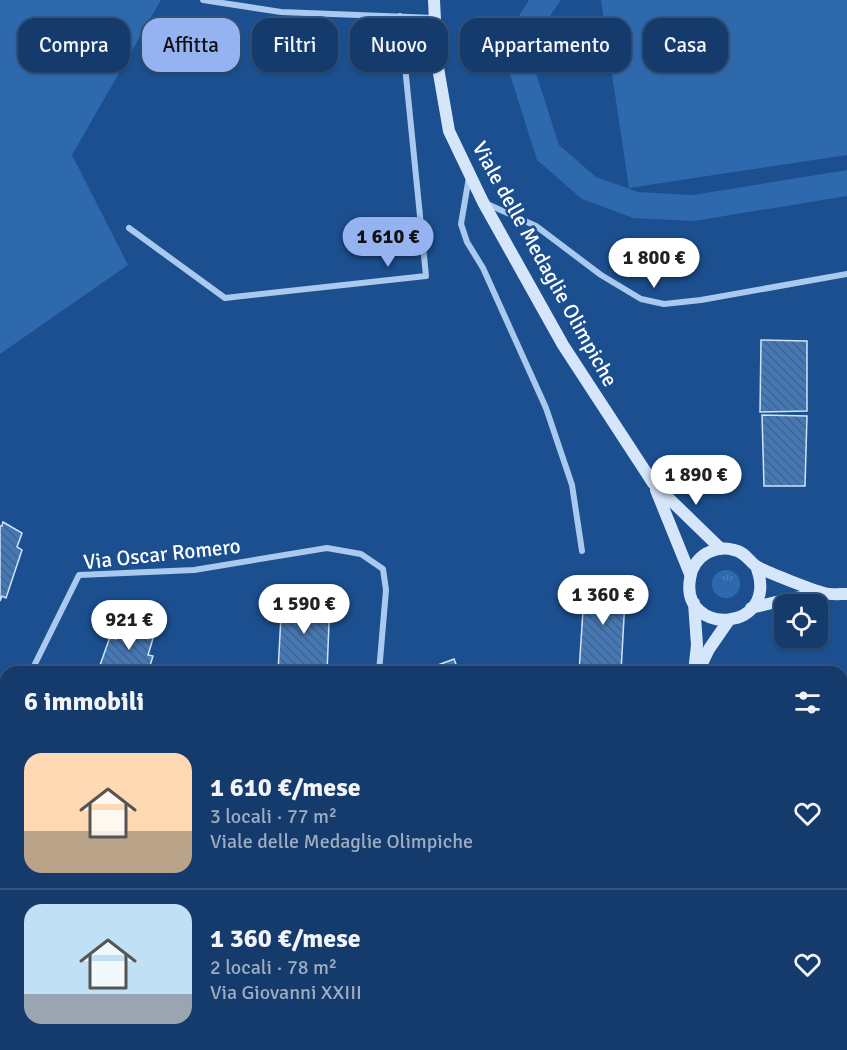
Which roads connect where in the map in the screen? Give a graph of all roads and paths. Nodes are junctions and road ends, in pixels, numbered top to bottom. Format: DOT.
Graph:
graph roads {
  1 [pos="203,0"];
  2 [pos="434,0"];
  3 [pos="400,16"];
  4 [pos="435,18"];
  5 [pos="439,72"];
  6 [pos="469,173"];
  7 [pos="483,202"];
  8 [pos="129,228"];
  9 [pos="847,274"];
  10 [pos="653,483"];
  11 [pos="721,549"];
  12 [pos="582,551"];
  13 [pos="756,566"];
  14 [pos="690,574"];
  15 [pos="826,594"];
  16 [pos="828,594"];
  17 [pos="847,594"];
  18 [pos="774,602"];
  19 [pos="694,603"];
  20 [pos="752,608"];
  21 [pos="729,620"];
  22 [pos="34,666"];
  23 [pos="380,666"];
  24 [pos="696,666"];
  25 [pos="700,666"];
  1 -- 3 [label="street"];
  2 -- 4 [label="main road, Viale delle Medaglie Olimpiche"];
  3 -- 4 [label="street"];
  3 -- 8 [label="street"];
  5 -- 6 [label="main road, Viale delle Medaglie Olimpiche"];
  6 -- 7 [label="main road, Viale delle Medaglie Olimpiche"];
  6 -- 12 [label="street"];
  7 -- 9 [label="street"];
  7 -- 10 [label="main road, Viale delle Medaglie Olimpiche"];
  10 -- 11 [label="main road, Viale delle Medaglie Olimpiche"];
  10 -- 14 [label="main road"];
  11 -- 13 [label="main road, Viale delle Medaglie Olimpiche"];
  11 -- 14 [label="main road"];
  13 -- 15 [label="main road, Viale delle Medaglie Olimpiche"];
  13 -- 20 [label="main road"];
  14 -- 19 [label="main road"];
  16 -- 17 [label="main road, Viale delle Medaglie Olimpiche"];
  18 -- 20 [label="main road"];
  19 -- 21 [label="main road"];
  19 -- 24 [label="main road"];
  20 -- 21 [label="main road"];
  21 -- 25 [label="main road"];
  22 -- 23 [label="street, Via Oscar Romero"];
}
